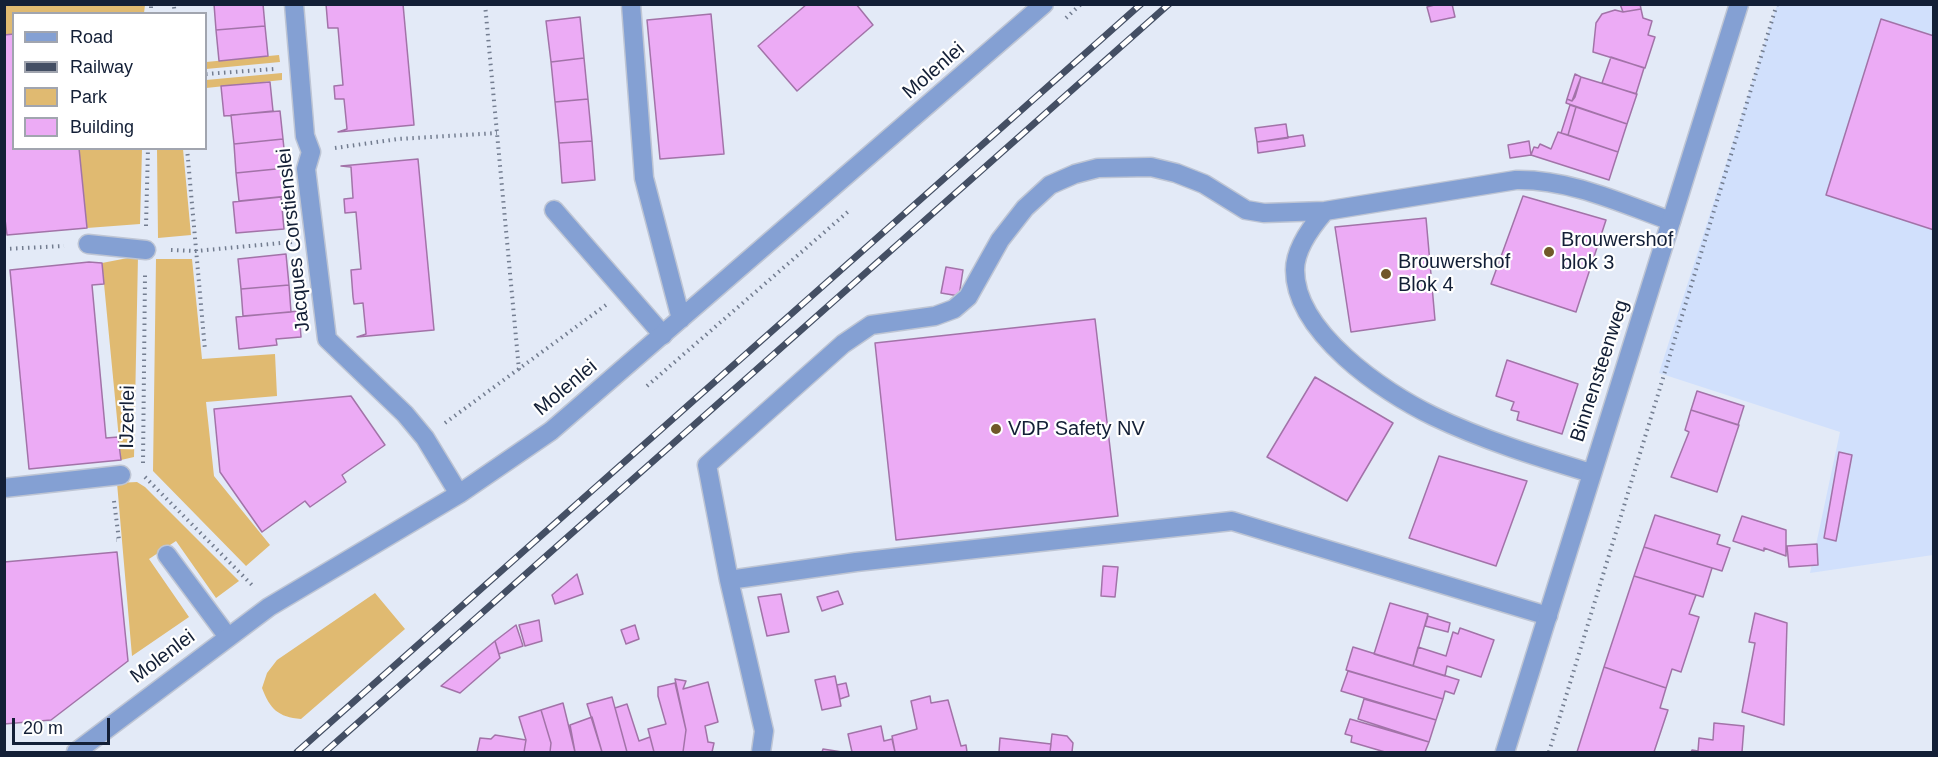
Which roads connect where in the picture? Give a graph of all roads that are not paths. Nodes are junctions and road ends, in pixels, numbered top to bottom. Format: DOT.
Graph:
graph roads {
  1 [pos="294,4"];
  2 [pos="631,4"];
  3 [pos="1044,4"];
  4 [pos="1739,4"];
  5 [pos="554,210"];
  6 [pos="1325,211"];
  7 [pos="1671,220"];
  8 [pos="81,245"];
  9 [pos="146,250"];
  10 [pos="681,319"];
  11 [pos="663,335"];
  12 [pos="1591,474"];
  13 [pos="116,476"];
  14 [pos="4,488"];
  15 [pos="459,494"];
  16 [pos="167,555"];
  17 [pos="729,580"];
  18 [pos="1548,616"];
  19 [pos="228,637"];
  20 [pos="76,753"];
  21 [pos="761,753"];
  22 [pos="1506,753"];
  1 -- 15 [label="street, Jacques Corstienslei"];
  2 -- 10 [label="street"];
  3 -- 10 [label="street, Molenlei"];
  4 -- 7 [label="street, Binnensteenweg"];
  5 -- 11 [label="street"];
  6 -- 7 [label="street"];
  6 -- 12 [label="street"];
  6 -- 17 [label="street"];
  7 -- 12 [label="street, Binnensteenweg"];
  8 -- 9 [label="street"];
  10 -- 11 [label="street, Molenlei"];
  11 -- 15 [label="street, Molenlei"];
  12 -- 18 [label="street, Binnensteenweg"];
  13 -- 14 [label="street"];
  15 -- 19 [label="street, Molenlei"];
  16 -- 19 [label="street"];
  17 -- 18 [label="street"];
  17 -- 21 [label="street"];
  18 -- 22 [label="street, Binnensteenweg"];
  19 -- 20 [label="street, Molenlei"];
}
